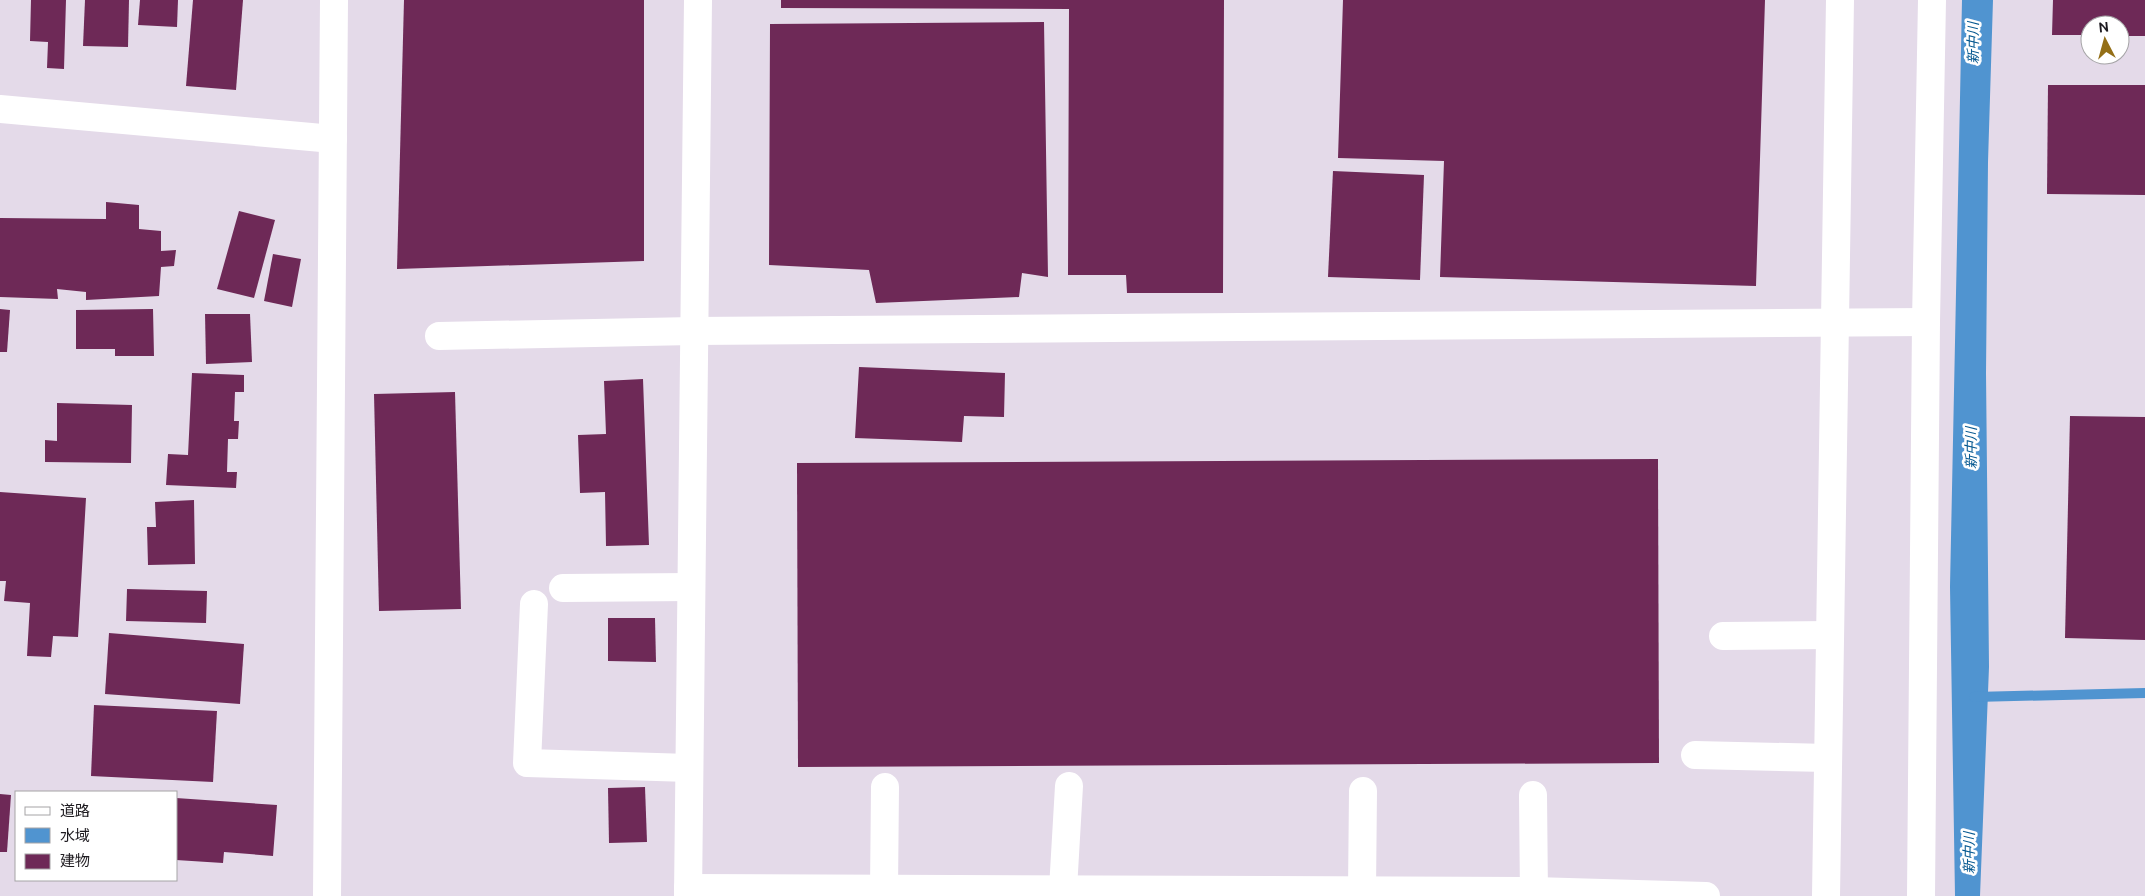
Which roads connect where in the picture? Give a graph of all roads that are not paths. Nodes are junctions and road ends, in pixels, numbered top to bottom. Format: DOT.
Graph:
graph roads {
  1 [pos="334,0"];
  2 [pos="698,0"];
  3 [pos="1840,0"];
  4 [pos="1932,0"];
  5 [pos="0,109"];
  6 [pos="333,139"];
  7 [pos="1834,322"];
  8 [pos="1926,322"];
  9 [pos="693,331"];
  10 [pos="439,336"];
  11 [pos="691,587"];
  12 [pos="563,588"];
  13 [pos="534,604"];
  14 [pos="1830,635"];
  15 [pos="1723,636"];
  16 [pos="1695,755"];
  17 [pos="1828,758"];
  18 [pos="689,768"];
  19 [pos="885,786"];
  20 [pos="1069,786"];
  21 [pos="1363,791"];
  22 [pos="1534,795"];
  23 [pos="884,889"];
  24 [pos="1063,889"];
  25 [pos="1362,890"];
  26 [pos="688,892"];
  27 [pos="1534,894"];
  28 [pos="327,896"];
  29 [pos="1706,896"];
  30 [pos="1826,896"];
  31 [pos="1921,896"];
  1 -- 6 [label="street"];
  2 -- 9 [label="street"];
  3 -- 7 [label="street"];
  4 -- 8 [label="street"];
  5 -- 6 [label="street"];
  6 -- 28 [label="street"];
  7 -- 8 [label="street"];
  7 -- 9 [label="street"];
  7 -- 14 [label="street"];
  8 -- 31 [label="street"];
  9 -- 10 [label="street"];
  9 -- 11 [label="street"];
  11 -- 12 [label="street"];
  11 -- 18 [label="street"];
  13 -- 18 [label="street"];
  14 -- 15 [label="street"];
  14 -- 17 [label="street"];
  16 -- 17 [label="street"];
  17 -- 30 [label="street"];
  18 -- 26 [label="street"];
  19 -- 23 [label="street"];
  20 -- 24 [label="street"];
  21 -- 25 [label="street"];
  22 -- 27 [label="street"];
  23 -- 24 [label="street"];
  23 -- 26 [label="street"];
  24 -- 25 [label="street"];
  25 -- 27 [label="street"];
  27 -- 29 [label="street"];
}
